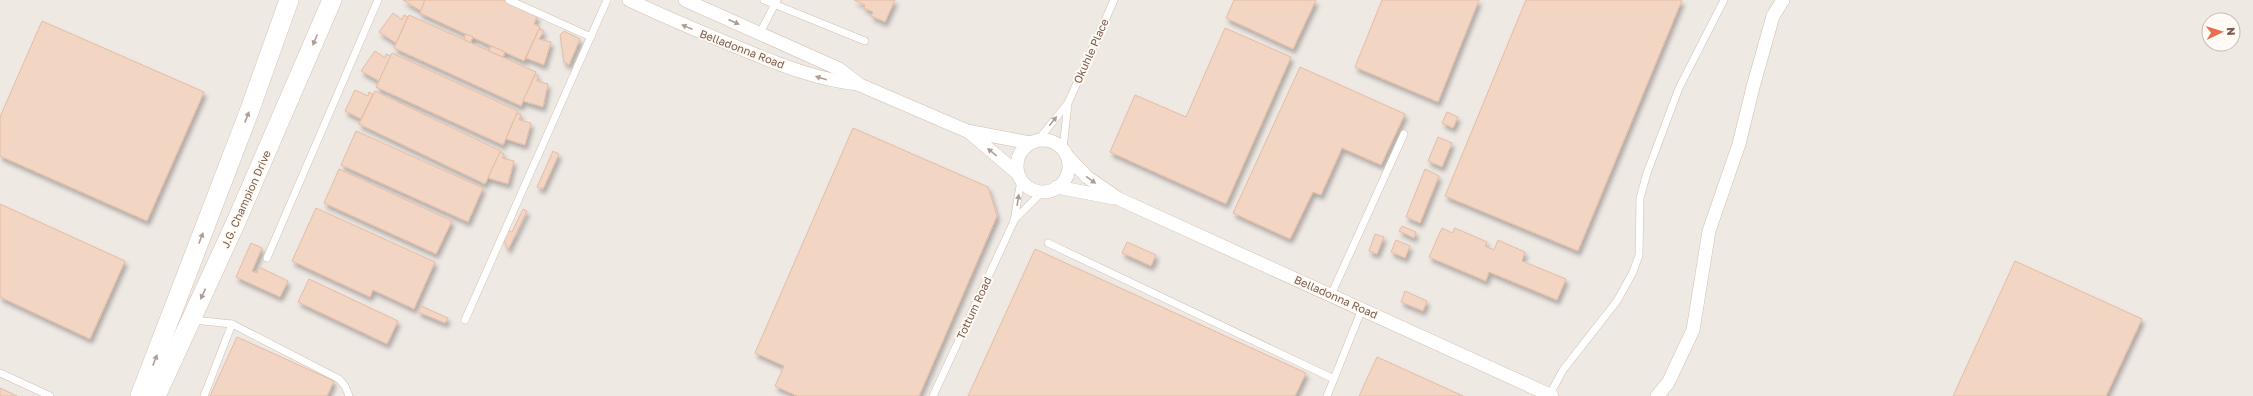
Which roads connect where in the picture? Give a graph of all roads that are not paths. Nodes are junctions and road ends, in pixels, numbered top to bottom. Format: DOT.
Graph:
graph roads {
  1 [pos="289,0"];
  2 [pos="378,0"];
  3 [pos="509,0"];
  4 [pos="608,0"];
  5 [pos="629,0"];
  6 [pos="685,0"];
  7 [pos="764,0"];
  8 [pos="1114,0"];
  9 [pos="1724,0"];
  10 [pos="1783,0"];
  11 [pos="332,1"];
  12 [pos="776,2"];
  13 [pos="760,33"];
  14 [pos="591,37"];
  15 [pos="865,41"];
  16 [pos="860,85"];
  17 [pos="1068,103"];
  18 [pos="968,131"];
  19 [pos="1404,134"];
  20 [pos="1034,141"];
  21 [pos="1065,153"];
  22 [pos="1019,176"];
  23 [pos="1058,187"];
  24 [pos="1042,192"];
  25 [pos="1119,199"];
  26 [pos="1014,220"];
  27 [pos="1048,243"];
  28 [pos="266,258"];
  29 [pos="1331,295"];
  30 [pos="1362,309"];
  31 [pos="191,320"];
  32 [pos="465,320"];
  33 [pos="232,324"];
  34 [pos="0,373"];
  35 [pos="1334,379"];
  36 [pos="50,396"];
  37 [pos="140,396"];
  38 [pos="156,396"];
  39 [pos="204,396"];
  40 [pos="349,396"];
  41 [pos="933,396"];
  42 [pos="1328,396"];
  43 [pos="1550,396"];
  44 [pos="1657,396"];
  37 -- 1 [label="street, one-way"];
  2 -- 28 [label="lane"];
  3 -- 14 [label="lane"];
  4 -- 14 [label="lane"];
  16 -- 5 [label="street, Belladonna Road, one-way"];
  6 -- 13 [label="street, Belladonna Road, one-way"];
  7 -- 12 [label="lane"];
  8 -- 17 [label="lane, Okuhle Place"];
  9 -- 43 [label="lane"];
  10 -- 44 [label="street"];
  11 -- 31 [label="street, J.G. Champion Drive, one-way"];
  12 -- 13 [label="lane"];
  12 -- 15 [label="lane"];
  13 -- 16 [label="street, Belladonna Road"];
  14 -- 32 [label="lane"];
  16 -- 18 [label="street, Belladonna Road"];
  20 -- 17 [label="lane, Okuhle Place, one-way"];
  17 -- 21 [label="lane, Okuhle Place"];
  18 -- 20 [label="street, Belladonna Road"];
  22 -- 18 [label="street, Belladonna Road, one-way"];
  19 -- 29 [label="lane"];
  20 -- 21 [label="street, Belladonna Road"];
  20 -- 22 [label="street"];
  21 -- 23 [label="street"];
  21 -- 25 [label="street, Belladonna Road, one-way"];
  22 -- 24 [label="street, Belladonna Road"];
  26 -- 22 [label="lane, Tottum Road, one-way"];
  23 -- 24 [label="street, Belladonna Road"];
  23 -- 25 [label="street, Belladonna Road"];
  24 -- 26 [label="lane, Tottum Road"];
  25 -- 29 [label="street, Belladonna Road"];
  26 -- 41 [label="lane, Tottum Road"];
  27 -- 35 [label="lane"];
  29 -- 30 [label="street, Belladonna Road"];
  30 -- 35 [label="lane"];
  30 -- 43 [label="street, Belladonna Road"];
  31 -- 33 [label="lane"];
  31 -- 38 [label="street, J.G. Champion Drive"];
  33 -- 39 [label="lane"];
  33 -- 40 [label="lane"];
  34 -- 36 [label="lane"];
  35 -- 42 [label="lane"];
}
